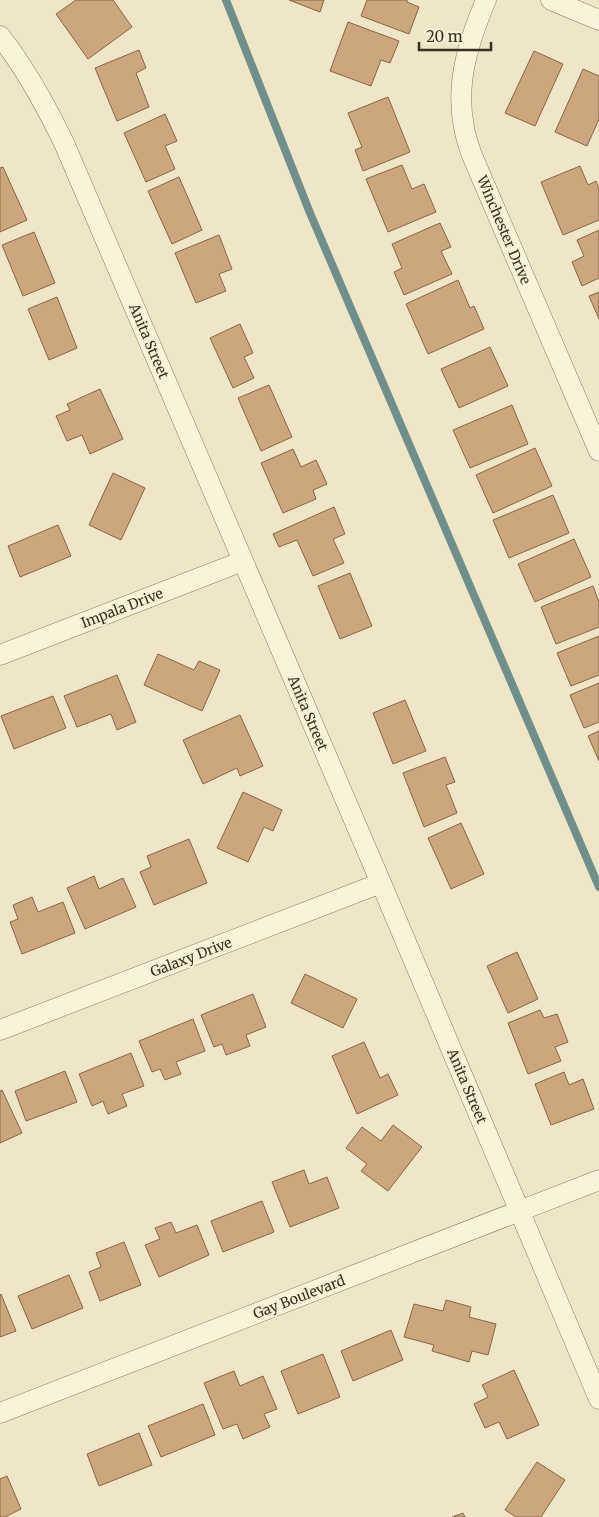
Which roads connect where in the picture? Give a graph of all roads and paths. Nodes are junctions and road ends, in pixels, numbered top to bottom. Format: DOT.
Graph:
graph roads {
  1 [pos="486,0"];
  2 [pos="551,0"];
  3 [pos="599,20"];
  4 [pos="0,36"];
  5 [pos="597,441"];
  6 [pos="243,561"];
  7 [pos="0,655"];
  8 [pos="381,883"];
  9 [pos="0,1030"];
  10 [pos="599,1180"];
  11 [pos="520,1211"];
  12 [pos="599,1399"];
  13 [pos="0,1413"];
  1 -- 5 [label="street, Winchester Drive"];
  2 -- 3 [label="street"];
  4 -- 6 [label="street, Anita Street"];
  6 -- 7 [label="street, Impala Drive"];
  6 -- 8 [label="street, Anita Street"];
  8 -- 9 [label="street, Galaxy Drive"];
  8 -- 11 [label="street, Anita Street"];
  10 -- 11 [label="street, Gay Boulevard"];
  11 -- 12 [label="street, Anita Street"];
  11 -- 13 [label="street, Gay Boulevard"];
}
